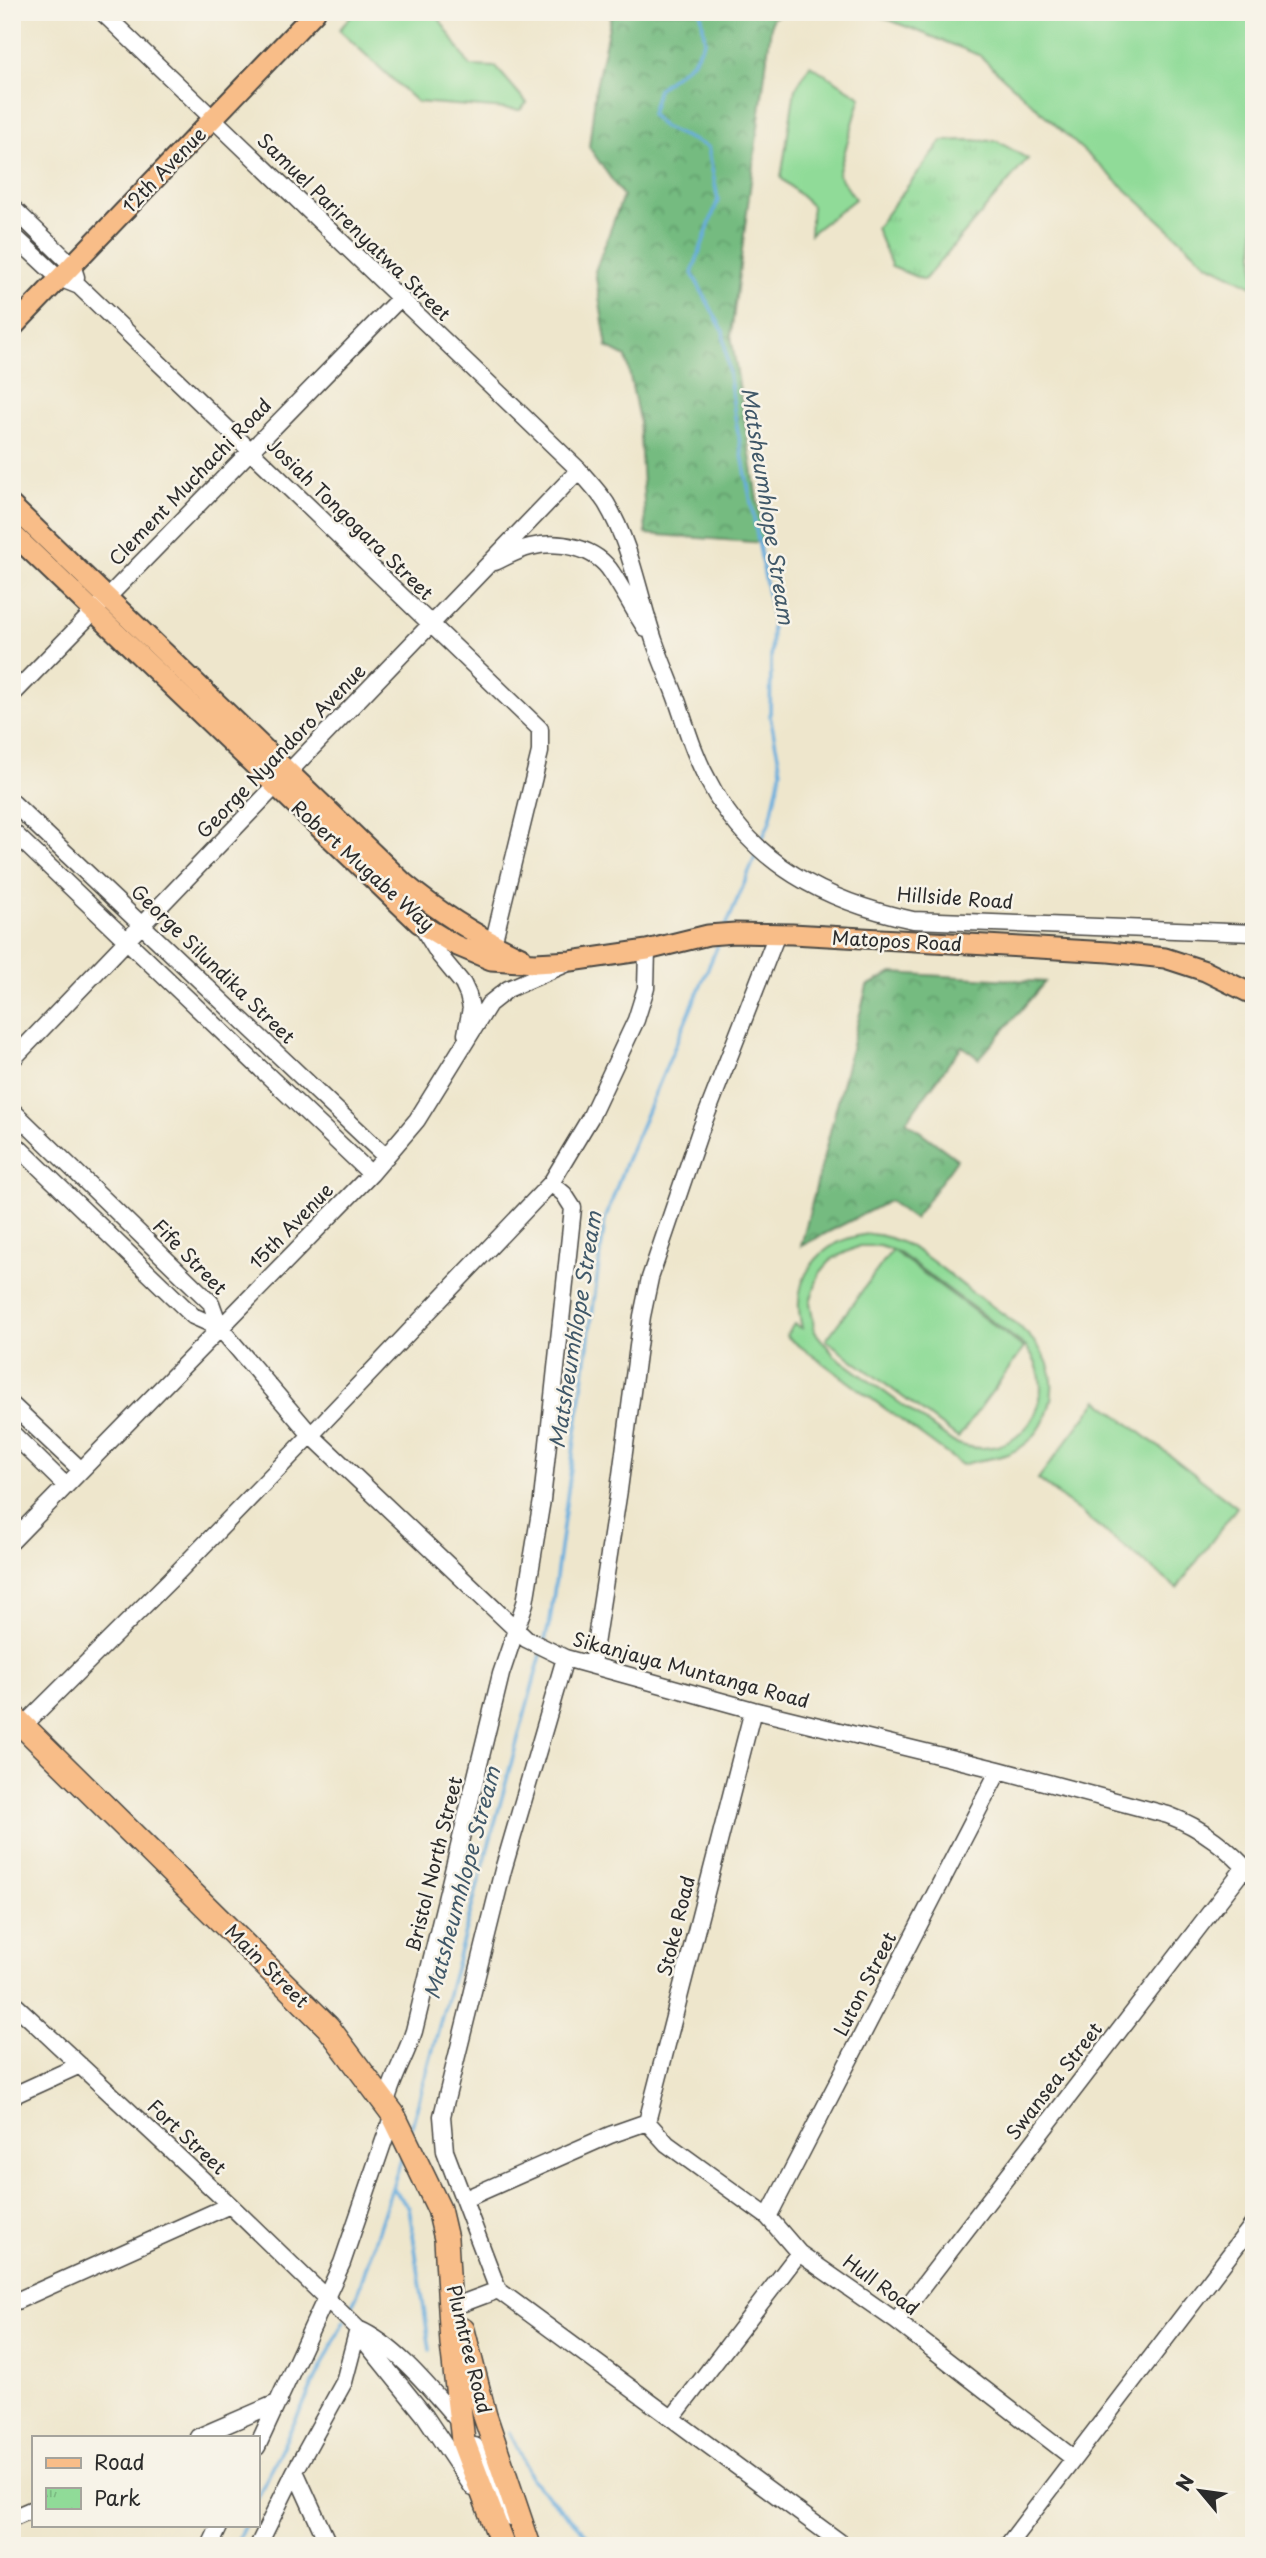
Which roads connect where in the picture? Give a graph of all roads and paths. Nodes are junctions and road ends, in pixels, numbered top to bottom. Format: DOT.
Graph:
graph roads {
  1 [pos="102,12"];
  2 [pos="315,12"];
  3 [pos="213,121"];
  4 [pos="12,207"];
  5 [pos="12,234"];
  6 [pos="66,272"];
  7 [pos="399,299"];
  8 [pos="12,328"];
  9 [pos="249,451"];
  10 [pos="579,470"];
  11 [pos="12,506"];
  12 [pos="12,533"];
  13 [pos="486,566"];
  14 [pos="101,604"];
  15 [pos="431,625"];
  16 [pos="655,643"];
  17 [pos="12,695"];
  18 [pos="283,779"];
  19 [pos="12,802"];
  20 [pos="12,831"];
  21 [pos="419,923"];
  22 [pos="142,925"];
  23 [pos="1254,933"];
  24 [pos="777,934"];
  25 [pos="127,941"];
  26 [pos="493,944"];
  27 [pos="647,950"];
  28 [pos="571,961"];
  29 [pos="535,963"];
  30 [pos="1254,995"];
  31 [pos="464,1047"];
  32 [pos="12,1060"];
  33 [pos="12,1110"];
  34 [pos="12,1141"];
  35 [pos="386,1157"];
  36 [pos="371,1174"];
  37 [pos="551,1183"];
  38 [pos="220,1328"];
  39 [pos="12,1405"];
  40 [pos="12,1433"];
  41 [pos="311,1435"];
  42 [pos="81,1470"];
  43 [pos="66,1486"];
  44 [pos="12,1541"];
  45 [pos="521,1636"];
  46 [pos="559,1655"];
  47 [pos="592,1664"];
  48 [pos="753,1710"];
  49 [pos="18,1720"];
  50 [pos="999,1770"];
  51 [pos="1249,1872"];
  52 [pos="12,2002"];
  53 [pos="80,2065"];
  54 [pos="12,2096"];
  55 [pos="394,2116"];
  56 [pos="647,2122"];
  57 [pos="465,2199"];
  58 [pos="230,2205"];
  59 [pos="768,2217"];
  60 [pos="1254,2223"];
  61 [pos="799,2253"];
  62 [pos="449,2265"];
  63 [pos="498,2290"];
  64 [pos="329,2302"];
  65 [pos="12,2303"];
  66 [pos="457,2305"];
  67 [pos="896,2321"];
  68 [pos="356,2327"];
  69 [pos="279,2402"];
  70 [pos="673,2417"];
  71 [pos="460,2424"];
  72 [pos="200,2436"];
  73 [pos="259,2443"];
  74 [pos="1073,2458"];
  75 [pos="295,2471"];
  76 [pos="32,2509"];
  77 [pos="12,2518"];
  78 [pos="492,2520"];
  79 [pos="220,2526"];
  80 [pos="529,2545"];
  81 [pos="210,2546"];
  82 [pos="258,2546"];
  83 [pos="329,2546"];
  84 [pos="503,2546"];
  85 [pos="845,2546"];
  86 [pos="1007,2546"];
  1 -- 3 [label="street, Samuel Parirenyatwa Street"];
  2 -- 3 [label="main road, 12th Avenue"];
  3 -- 6 [label="main road, 12th Avenue"];
  3 -- 7 [label="street, Samuel Parirenyatwa Street"];
  4 -- 6 [label="street, Josiah Tongogara Street"];
  5 -- 6 [label="street, Josiah Tongogara Street"];
  6 -- 8 [label="main road, 12th Avenue"];
  6 -- 9 [label="street, Josiah Tongogara Street"];
  7 -- 9 [label="street, Clement Muchachi Road"];
  7 -- 10 [label="street, Samuel Parirenyatwa Street"];
  9 -- 14 [label="street, Clement Muchachi Road"];
  9 -- 15 [label="street, Josiah Tongogara Street"];
  10 -- 13 [label="street, George Nyandoro Avenue"];
  10 -- 16 [label="street, Hillside Road"];
  11 -- 14 [label="main road, Robert Mugabe Way"];
  12 -- 14 [label="main road, Robert Mugabe Way"];
  13 -- 15 [label="street, George Nyandoro Avenue"];
  13 -- 16 [label="street"];
  14 -- 17 [label="street, Clement Muchachi Road"];
  14 -- 18 [label="main road, Robert Mugabe Way"];
  15 -- 18 [label="street, George Nyandoro Avenue"];
  15 -- 26 [label="street, Josiah Tongogara Street"];
  16 -- 23 [label="street, Hillside Road"];
  18 -- 21 [label="main road, Robert Mugabe Way"];
  18 -- 22 [label="street, George Nyandoro Avenue"];
  18 -- 26 [label="main road, Robert Mugabe Way"];
  19 -- 22 [label="street, George Silundika Street"];
  20 -- 25 [label="street"];
  21 -- 29 [label="main road, Robert Mugabe Way"];
  21 -- 31 [label="street, 15th Avenue"];
  22 -- 25 [label="street, George Nyandoro Avenue"];
  22 -- 35 [label="street, George Silundika Street"];
  24 -- 27 [label="main road, Matopos Road"];
  24 -- 30 [label="main road, Matopos Road"];
  24 -- 47 [label="street"];
  25 -- 32 [label="street, George Nyandoro Avenue"];
  25 -- 36 [label="street"];
  26 -- 29 [label="main road, Robert Mugabe Way"];
  27 -- 28 [label="main road, Matopos Road"];
  27 -- 37 [label="street"];
  28 -- 29 [label="main road, Matopos Road"];
  28 -- 31 [label="street, 15th Avenue"];
  31 -- 35 [label="street, 15th Avenue"];
  33 -- 38 [label="street, Fife Street"];
  34 -- 38 [label="street, Fife Street"];
  35 -- 36 [label="street, 15th Avenue"];
  36 -- 38 [label="street, 15th Avenue"];
  37 -- 41 [label="street"];
  37 -- 45 [label="street, Bristol North Street"];
  38 -- 41 [label="street, Sikanjaya Muntanga Road"];
  38 -- 42 [label="street, 15th Avenue"];
  39 -- 42 [label="street"];
  40 -- 43 [label="street"];
  41 -- 45 [label="street, Sikanjaya Muntanga Road"];
  41 -- 49 [label="street"];
  42 -- 43 [label="street, 15th Avenue"];
  43 -- 44 [label="street, 15th Avenue"];
  45 -- 46 [label="street, Sikanjaya Muntanga Road"];
  45 -- 55 [label="street, Bristol North Street"];
  46 -- 47 [label="street, Sikanjaya Muntanga Road"];
  46 -- 57 [label="street"];
  47 -- 48 [label="street, Sikanjaya Muntanga Road"];
  48 -- 50 [label="street, Sikanjaya Muntanga Road"];
  48 -- 56 [label="street, Stoke Road"];
  49 -- 55 [label="highway, Main Street"];
  50 -- 51 [label="street, Sikanjaya Muntanga Road"];
  50 -- 59 [label="street, Luton Street"];
  51 -- 67 [label="street, Swansea Street"];
  52 -- 53 [label="street, Fort Street"];
  53 -- 54 [label="street"];
  53 -- 58 [label="street, Fort Street"];
  55 -- 62 [label="highway, Main Street"];
  55 -- 64 [label="street, Bristol North Street"];
  56 -- 57 [label="street"];
  56 -- 59 [label="street, Hull Road"];
  57 -- 63 [label="street"];
  58 -- 64 [label="street, Fort Street"];
  58 -- 65 [label="street"];
  59 -- 61 [label="street, Hull Road"];
  60 -- 74 [label="street"];
  61 -- 67 [label="street, Hull Road"];
  61 -- 70 [label="street"];
  62 -- 66 [label="highway, Plumtree Road"];
  62 -- 71 [label="highway, Plumtree Road"];
  63 -- 66 [label="street"];
  63 -- 70 [label="street"];
  64 -- 68 [label="street, Fort Street"];
  64 -- 69 [label="street, Bristol North Street"];
  66 -- 80 [label="highway, Plumtree Road"];
  67 -- 74 [label="street, Hull Road"];
  68 -- 71 [label="street"];
  68 -- 75 [label="street"];
  68 -- 78 [label="street"];
  69 -- 72 [label="street"];
  69 -- 73 [label="street, Bristol North Street"];
  70 -- 85 [label="street"];
  71 -- 78 [label="highway, Plumtree Road"];
  71 -- 80 [label="street"];
  74 -- 86 [label="street"];
  75 -- 82 [label="street"];
  75 -- 83 [label="street"];
  76 -- 77 [label="street"];
  78 -- 84 [label="highway, Plumtree Road"];
  79 -- 81 [label="street"];
}
